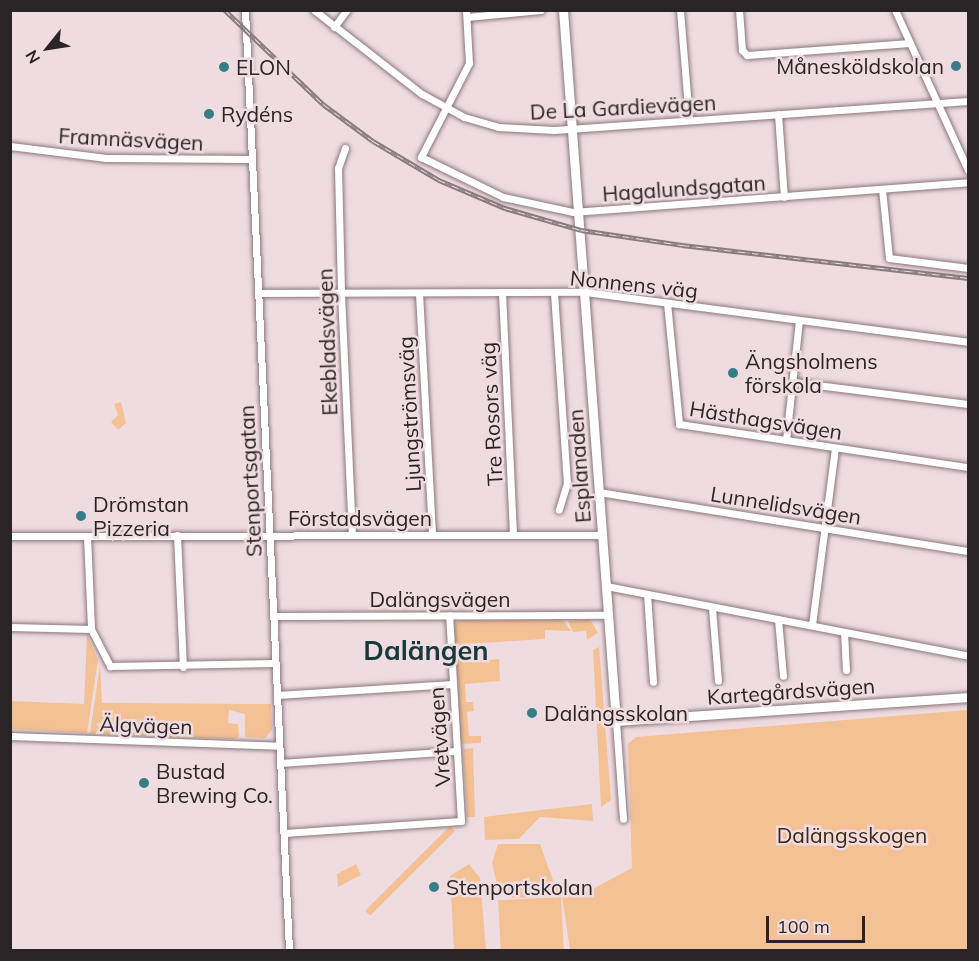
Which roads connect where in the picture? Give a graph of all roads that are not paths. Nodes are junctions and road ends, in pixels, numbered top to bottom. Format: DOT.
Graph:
graph roads {
  1 [pos="245,10"];
  2 [pos="314,10"];
  3 [pos="347,10"];
  4 [pos="541,10"];
  5 [pos="565,10"];
  6 [pos="680,10"];
  7 [pos="739,10"];
  8 [pos="895,10"];
  9 [pos="466,14"];
  10 [pos="334,27"];
  11 [pos="910,43"];
  12 [pos="969,101"];
  13 [pos="938,103"];
  14 [pos="445,108"];
  15 [pos="778,114"];
  16 [pos="689,120"];
  17 [pos="572,128"];
  18 [pos="10,146"];
  19 [pos="345,148"];
  20 [pos="250,159"];
  21 [pos="969,170"];
  22 [pos="969,182"];
  23 [pos="882,189"];
  24 [pos="784,197"];
  25 [pos="579,212"];
  26 [pos="969,268"];
  27 [pos="502,292"];
  28 [pos="585,292"];
  29 [pos="258,293"];
  30 [pos="341,293"];
  31 [pos="420,293"];
  32 [pos="554,293"];
  33 [pos="667,303"];
  34 [pos="799,321"];
  35 [pos="969,342"];
  36 [pos="792,382"];
  37 [pos="969,404"];
  38 [pos="786,440"];
  39 [pos="836,447"];
  40 [pos="969,467"];
  41 [pos="599,492"];
  42 [pos="559,510"];
  43 [pos="825,528"];
  44 [pos="432,534"];
  45 [pos="269,535"];
  46 [pos="352,535"];
  47 [pos="513,535"];
  48 [pos="602,535"];
  49 [pos="10,536"];
  50 [pos="87,536"];
  51 [pos="177,536"];
  52 [pos="969,551"];
  53 [pos="606,586"];
  54 [pos="647,594"];
  55 [pos="712,608"];
  56 [pos="449,615"];
  57 [pos="608,615"];
  58 [pos="273,616"];
  59 [pos="778,619"];
  60 [pos="812,625"];
  61 [pos="10,627"];
  62 [pos="91,629"];
  63 [pos="844,632"];
  64 [pos="969,656"];
  65 [pos="275,663"];
  66 [pos="183,667"];
  67 [pos="846,670"];
  68 [pos="783,676"];
  69 [pos="718,681"];
  70 [pos="653,682"];
  71 [pos="453,684"];
  72 [pos="277,695"];
  73 [pos="969,697"];
  74 [pos="616,722"];
  75 [pos="10,736"];
  76 [pos="279,746"];
  77 [pos="456,752"];
  78 [pos="280,763"];
  79 [pos="623,819"];
  80 [pos="284,833"];
  81 [pos="289,951"];
  1 -- 20 [label="street, Stenportsgatan"];
  2 -- 10 [label="street, De La Gardievägen"];
  3 -- 10 [label="street"];
  4 -- 9 [label="street"];
  5 -- 17 [label="street, Esplanaden"];
  6 -- 16 [label="street"];
  7 -- 11 [label="street"];
  8 -- 11 [label="street"];
  9 -- 14 [label="street"];
  10 -- 14 [label="street, De La Gardievägen"];
  11 -- 13 [label="street"];
  12 -- 13 [label="street, De La Gardievägen"];
  13 -- 15 [label="street, De La Gardievägen"];
  13 -- 21 [label="street"];
  14 -- 17 [label="street, De La Gardievägen"];
  14 -- 25 [label="street, Hagalundsgatan"];
  15 -- 16 [label="street, De La Gardievägen"];
  15 -- 24 [label="street"];
  16 -- 17 [label="street, De La Gardievägen"];
  17 -- 25 [label="street, Esplanaden"];
  18 -- 20 [label="street, Framnäsvägen"];
  19 -- 30 [label="street, Ekebladsvägen"];
  20 -- 29 [label="street, Stenportsgatan"];
  22 -- 23 [label="street, Hagalundsgatan"];
  23 -- 24 [label="street, Hagalundsgatan"];
  23 -- 26 [label="street"];
  24 -- 25 [label="street, Hagalundsgatan"];
  25 -- 28 [label="street, Esplanaden"];
  27 -- 31 [label="street, Nonnens väg"];
  27 -- 32 [label="street, Nonnens väg"];
  27 -- 47 [label="street, Tre Rosors väg"];
  28 -- 32 [label="street, Nonnens väg"];
  28 -- 33 [label="street, Nonnens väg"];
  28 -- 41 [label="street, Esplanaden"];
  29 -- 30 [label="street, Nonnens väg"];
  29 -- 45 [label="street, Stenportsgatan"];
  30 -- 31 [label="street, Nonnens väg"];
  30 -- 46 [label="street, Ekebladsvägen"];
  31 -- 44 [label="street, Ljungströmsväg"];
  32 -- 42 [label="street"];
  33 -- 34 [label="street, Nonnens väg"];
  33 -- 38 [label="street, Hästhagsvägen"];
  34 -- 35 [label="street, Nonnens väg"];
  34 -- 36 [label="street"];
  36 -- 37 [label="street"];
  36 -- 38 [label="street"];
  38 -- 39 [label="street, Hästhagsvägen"];
  39 -- 40 [label="street, Hästhagsvägen"];
  39 -- 43 [label="street"];
  41 -- 43 [label="street, Lunnelidsvägen"];
  41 -- 48 [label="street, Esplanaden"];
  43 -- 52 [label="street, Lunnelidsvägen"];
  43 -- 60 [label="street"];
  44 -- 46 [label="street, Förstadsvägen"];
  44 -- 47 [label="street, Förstadsvägen"];
  45 -- 46 [label="street, Förstadsvägen"];
  45 -- 51 [label="street, Förstadsvägen"];
  45 -- 58 [label="street, Stenportsgatan"];
  47 -- 48 [label="street, Förstadsvägen"];
  48 -- 53 [label="street, Esplanaden"];
  49 -- 50 [label="street, Förstadsvägen"];
  50 -- 51 [label="street, Förstadsvägen"];
  50 -- 62 [label="street"];
  51 -- 66 [label="street"];
  53 -- 54 [label="street"];
  53 -- 57 [label="street, Esplanaden"];
  54 -- 55 [label="street"];
  54 -- 70 [label="street"];
  55 -- 59 [label="street"];
  55 -- 69 [label="street"];
  56 -- 57 [label="street, Dalängsvägen"];
  56 -- 58 [label="street, Dalängsvägen"];
  56 -- 71 [label="street, Vretvägen"];
  57 -- 74 [label="street, Esplanaden"];
  58 -- 65 [label="street, Stenportsgatan"];
  59 -- 60 [label="street"];
  59 -- 68 [label="street"];
  60 -- 63 [label="street"];
  61 -- 62 [label="street"];
  62 -- 66 [label="street"];
  63 -- 64 [label="street"];
  63 -- 67 [label="street"];
  65 -- 66 [label="street"];
  65 -- 72 [label="street, Stenportsgatan"];
  71 -- 72 [label="street"];
  71 -- 77 [label="street, Vretvägen"];
  72 -- 76 [label="street, Stenportsgatan"];
  73 -- 74 [label="street, Kartegårdsvägen"];
  74 -- 79 [label="street, Esplanaden"];
  75 -- 76 [label="street, Älgvägen"];
  76 -- 78 [label="street, Stenportsgatan"];
  77 -- 78 [label="street"];
  77 -- 80 [label="street, Vretvägen"];
  78 -- 80 [label="street, Stenportsgatan"];
  80 -- 81 [label="street, Stenportsgatan"];
}
